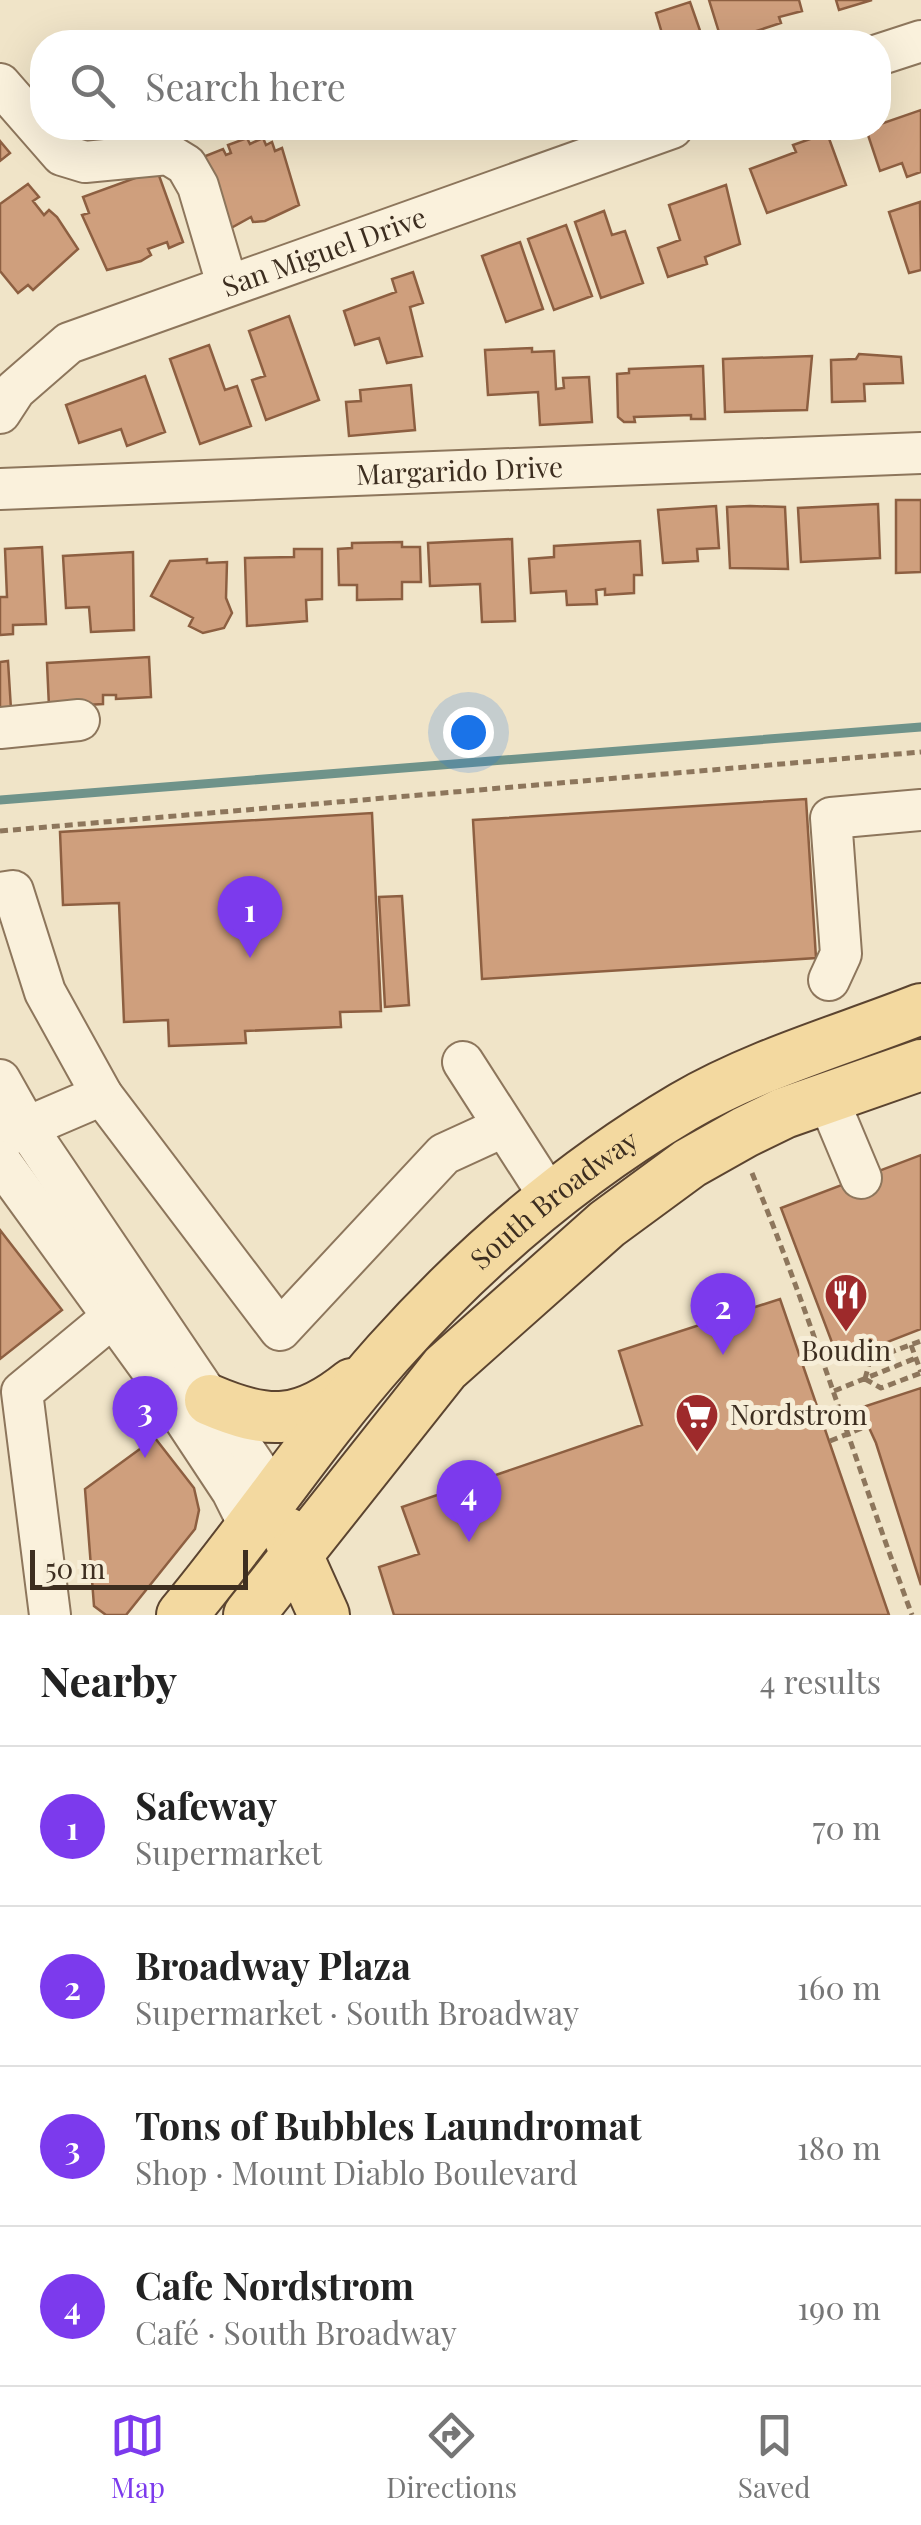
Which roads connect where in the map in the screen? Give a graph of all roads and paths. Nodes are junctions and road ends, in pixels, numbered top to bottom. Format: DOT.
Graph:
graph roads {
  1 [pos="921,40"];
  2 [pos="891,51"];
  3 [pos="0,84"];
  4 [pos="30,118"];
  5 [pos="50,140"];
  6 [pos="638,140"];
  7 [pos="227,284"];
  8 [pos="0,412"];
  9 [pos="921,453"];
  10 [pos="0,489"];
  11 [pos="79,720"];
  12 [pos="0,728"];
  13 [pos="921,752"];
  14 [pos="921,810"];
  15 [pos="0,831"];
  16 [pos="0,892"];
  17 [pos="828,980"];
  18 [pos="921,1009"];
  19 [pos="462,1062"];
  20 [pos="921,1065"];
  21 [pos="0,1080"];
  22 [pos="102,1095"];
  23 [pos="827,1097"];
  24 [pos="503,1127"];
  25 [pos="13,1133"];
  26 [pos="0,1161"];
  27 [pos="752,1173"];
  28 [pos="862,1178"];
  29 [pos="551,1200"];
  30 [pos="110,1318"];
  31 [pos="921,1341"];
  32 [pos="911,1345"];
  33 [pos="386,1355"];
  34 [pos="916,1358"];
  35 [pos="921,1372"];
  36 [pos="865,1379"];
  37 [pos="834,1391"];
  38 [pos="210,1400"];
  39 [pos="867,1426"];
  40 [pos="830,1441"];
  41 [pos="261,1514"];
  42 [pos="277,1593"];
  43 [pos="50,1615"];
  44 [pos="182,1615"];
  45 [pos="324,1615"];
  46 [pos="912,1615"];
  1 -- 2 [label="street"];
  3 -- 4 [label="street"];
  5 -- 7 [label="street"];
  6 -- 7 [label="street, San Miguel Drive"];
  7 -- 8 [label="street, San Miguel Drive"];
  9 -- 10 [label="street, Margarido Drive"];
  11 -- 12 [label="street"];
  13 -- 15 [label="path"];
  14 -- 17 [label="street"];
  16 -- 22 [label="street"];
  18 -- 29 [label="main road, South Broadway"];
  19 -- 24 [label="street"];
  20 -- 23 [label="main road, South Broadway"];
  21 -- 25 [label="street"];
  22 -- 24 [label="street"];
  22 -- 25 [label="street"];
  23 -- 28 [label="street"];
  23 -- 42 [label="main road, South Broadway"];
  24 -- 29 [label="street"];
  25 -- 38 [label="street"];
  26 -- 30 [label="street"];
  27 -- 37 [label="path"];
  29 -- 33 [label="main road, South Broadway"];
  30 -- 41 [label="street"];
  30 -- 43 [label="street"];
  31 -- 32 [label="path"];
  32 -- 34 [label="path"];
  32 -- 36 [label="path"];
  33 -- 38 [label="main road"];
  33 -- 41 [label="main road, South Broadway"];
  34 -- 35 [label="path"];
  34 -- 36 [label="path"];
  35 -- 36 [label="path"];
  36 -- 37 [label="path"];
  37 -- 46 [label="path"];
  38 -- 41 [label="street"];
  39 -- 40 [label="path, bridge"];
  41 -- 42 [label="main road"];
  41 -- 44 [label="main road, South Broadway"];
  42 -- 45 [label="main road"];
}
